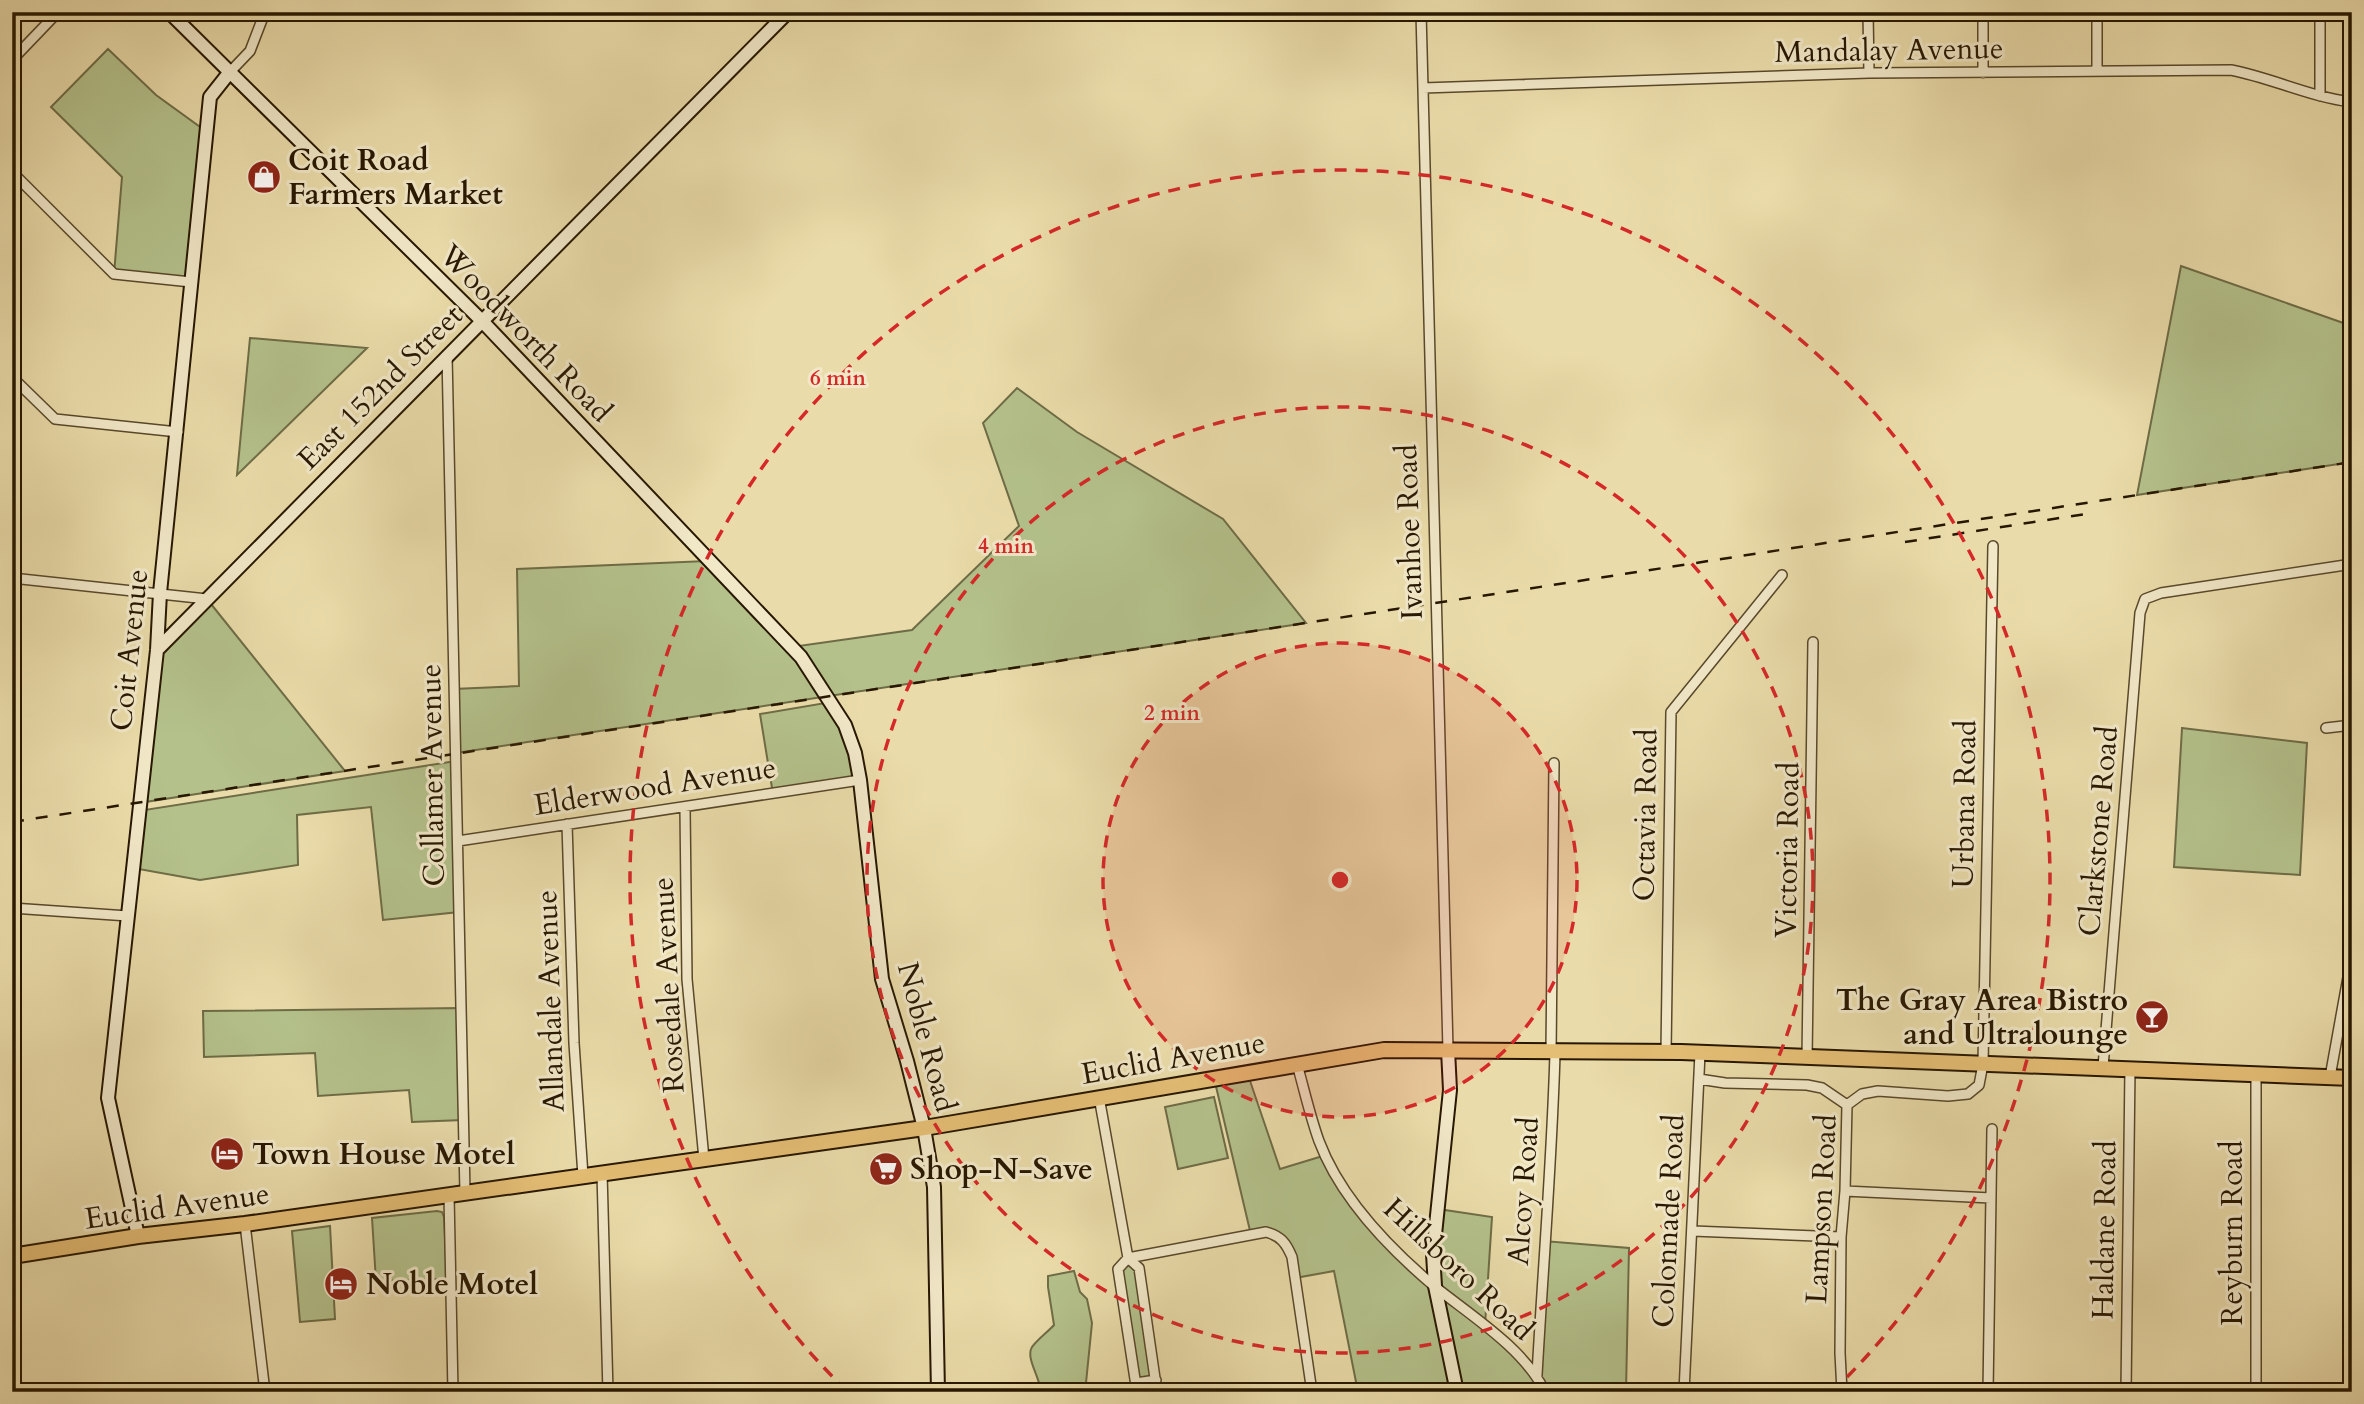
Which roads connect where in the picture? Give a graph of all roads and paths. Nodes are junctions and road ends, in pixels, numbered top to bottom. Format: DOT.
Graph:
graph roads {
  1 [pos="58,12"];
  2 [pos="169,12"];
  3 [pos="265,12"];
  4 [pos="788,12"];
  5 [pos="1421,12"];
  6 [pos="1868,12"];
  7 [pos="1983,12"];
  8 [pos="2097,12"];
  9 [pos="2320,12"];
  10 [pos="12,60"];
  11 [pos="2097,69"];
  12 [pos="229,73"];
  13 [pos="1869,73"];
  14 [pos="1983,73"];
  15 [pos="1423,88"];
  16 [pos="2320,96"];
  17 [pos="2352,102"];
  18 [pos="12,172"];
  19 [pos="191,282"];
  20 [pos="482,321"];
  21 [pos="447,355"];
  22 [pos="12,377"];
  23 [pos="178,432"];
  24 [pos="1993,546"];
  25 [pos="2352,564"];
  26 [pos="1782,575"];
  27 [pos="12,578"];
  28 [pos="160,593"];
  29 [pos="207,600"];
  30 [pos="1813,642"];
  31 [pos="157,650"];
  32 [pos="831,702"];
  33 [pos="2352,725"];
  34 [pos="2326,728"];
  35 [pos="1554,763"];
  36 [pos="859,780"];
  37 [pos="685,807"];
  38 [pos="567,824"];
  39 [pos="458,841"];
  40 [pos="12,908"];
  41 [pos="128,916"];
  42 [pos="2352,955"];
  43 [pos="1448,1050"];
  44 [pos="1665,1052"];
  45 [pos="1553,1053"];
  46 [pos="1700,1053"];
  47 [pos="1807,1058"];
  48 [pos="1983,1063"];
  49 [pos="1297,1064"];
  50 [pos="2104,1067"];
  51 [pos="2130,1068"];
  52 [pos="2256,1074"];
  53 [pos="2330,1077"];
  54 [pos="2352,1078"];
  55 [pos="1699,1079"];
  56 [pos="1099,1097"];
  57 [pos="1847,1105"];
  58 [pos="924,1128"];
  59 [pos="1992,1129"];
  60 [pos="704,1159"];
  61 [pos="602,1173"];
  62 [pos="583,1176"];
  63 [pos="1846,1191"];
  64 [pos="465,1193"];
  65 [pos="449,1195"];
  66 [pos="1991,1198"];
  67 [pos="245,1224"];
  68 [pos="1693,1231"];
  69 [pos="138,1236"];
  70 [pos="1841,1237"];
  71 [pos="12,1256"];
  72 [pos="1128,1258"];
  73 [pos="1435,1286"];
  74 [pos="1537,1375"];
  75 [pos="1156,1380"];
  76 [pos="1136,1387"];
  77 [pos="265,1392"];
  78 [pos="453,1392"];
  79 [pos="608,1392"];
  80 [pos="938,1392"];
  81 [pos="1157,1392"];
  82 [pos="1312,1392"];
  83 [pos="1457,1392"];
  84 [pos="1545,1392"];
  85 [pos="1684,1392"];
  86 [pos="1842,1392"];
  87 [pos="1988,1392"];
  88 [pos="2126,1392"];
  89 [pos="2256,1392"];
  1 -- 10 [label="street"];
  2 -- 12 [label="street, Woodworth Road"];
  3 -- 12 [label="street"];
  4 -- 20 [label="street, East 152nd Street"];
  5 -- 15 [label="street, Ivanhoe Road"];
  6 -- 13 [label="street"];
  7 -- 14 [label="street"];
  8 -- 11 [label="street"];
  9 -- 16 [label="street"];
  11 -- 14 [label="street, Mandalay Avenue"];
  11 -- 16 [label="street, Mandalay Avenue"];
  12 -- 19 [label="street, Coit Avenue"];
  12 -- 20 [label="street, Woodworth Road"];
  13 -- 14 [label="street, Mandalay Avenue"];
  13 -- 15 [label="street, Mandalay Avenue"];
  15 -- 43 [label="street, Ivanhoe Road"];
  16 -- 17 [label="street, Mandalay Avenue"];
  18 -- 19 [label="street"];
  19 -- 23 [label="street, Coit Avenue"];
  20 -- 21 [label="street, East 152nd Street"];
  20 -- 32 [label="street, Woodworth Road"];
  21 -- 29 [label="street, East 152nd Street"];
  21 -- 39 [label="street, Collamer Avenue"];
  22 -- 23 [label="street"];
  23 -- 28 [label="street, Coit Avenue"];
  24 -- 48 [label="street, Urbana Road"];
  25 -- 50 [label="street, Clarkstone Road"];
  26 -- 44 [label="street, Octavia Road"];
  27 -- 28 [label="street"];
  28 -- 29 [label="street"];
  28 -- 31 [label="street, Coit Avenue"];
  29 -- 31 [label="street, East 152nd Street"];
  30 -- 47 [label="street, Victoria Road"];
  31 -- 41 [label="street, Coit Avenue"];
  32 -- 36 [label="street, Noble Road"];
  33 -- 34 [label="street"];
  35 -- 45 [label="street, Alcoy Road"];
  36 -- 37 [label="street, Elderwood Avenue"];
  36 -- 58 [label="street, Noble Road"];
  37 -- 38 [label="street, Elderwood Avenue"];
  37 -- 60 [label="street, Rosedale Avenue"];
  38 -- 39 [label="street, Elderwood Avenue"];
  38 -- 62 [label="street, Allandale Avenue"];
  39 -- 64 [label="street, Collamer Avenue"];
  40 -- 41 [label="street"];
  41 -- 69 [label="street, Coit Avenue"];
  42 -- 53 [label="street"];
  43 -- 45 [label="main road, Euclid Avenue"];
  43 -- 49 [label="main road, Euclid Avenue"];
  43 -- 73 [label="street"];
  44 -- 45 [label="main road, Euclid Avenue"];
  44 -- 46 [label="main road, Euclid Avenue"];
  45 -- 74 [label="street, Alcoy Road"];
  46 -- 47 [label="main road, Euclid Avenue"];
  46 -- 55 [label="street, Colonnade Road"];
  47 -- 48 [label="main road, Euclid Avenue"];
  48 -- 50 [label="main road, Euclid Avenue"];
  48 -- 57 [label="street, Lampson Road"];
  49 -- 56 [label="main road, Euclid Avenue"];
  49 -- 73 [label="street, Hillsboro Road"];
  50 -- 51 [label="main road, Euclid Avenue"];
  51 -- 52 [label="main road, Euclid Avenue"];
  51 -- 88 [label="street, Haldane Road"];
  52 -- 53 [label="main road, Euclid Avenue"];
  52 -- 89 [label="street, Reyburn Road"];
  53 -- 54 [label="main road, Euclid Avenue"];
  55 -- 57 [label="street"];
  55 -- 68 [label="street, Colonnade Road"];
  56 -- 58 [label="main road, Euclid Avenue"];
  56 -- 72 [label="street"];
  57 -- 63 [label="street, Lampson Road"];
  58 -- 60 [label="main road, Euclid Avenue"];
  58 -- 80 [label="street, Noble Road"];
  59 -- 66 [label="street"];
  60 -- 61 [label="main road, Euclid Avenue"];
  61 -- 62 [label="main road, Euclid Avenue"];
  61 -- 79 [label="street"];
  62 -- 64 [label="main road, Euclid Avenue"];
  63 -- 66 [label="street"];
  63 -- 70 [label="street, Lampson Road"];
  64 -- 65 [label="main road, Euclid Avenue"];
  65 -- 67 [label="main road, Euclid Avenue"];
  65 -- 78 [label="street"];
  66 -- 87 [label="street"];
  67 -- 69 [label="main road, Euclid Avenue"];
  67 -- 77 [label="street"];
  68 -- 70 [label="street"];
  68 -- 85 [label="street, Colonnade Road"];
  69 -- 71 [label="main road, Euclid Avenue"];
  70 -- 86 [label="street, Lampson Road"];
  72 -- 75 [label="street"];
  72 -- 76 [label="street"];
  72 -- 82 [label="street"];
  73 -- 74 [label="street, Hillsboro Road"];
  73 -- 83 [label="street"];
  74 -- 84 [label="street, Hillsboro Road"];
  75 -- 76 [label="street"];
  75 -- 81 [label="street"];
}
